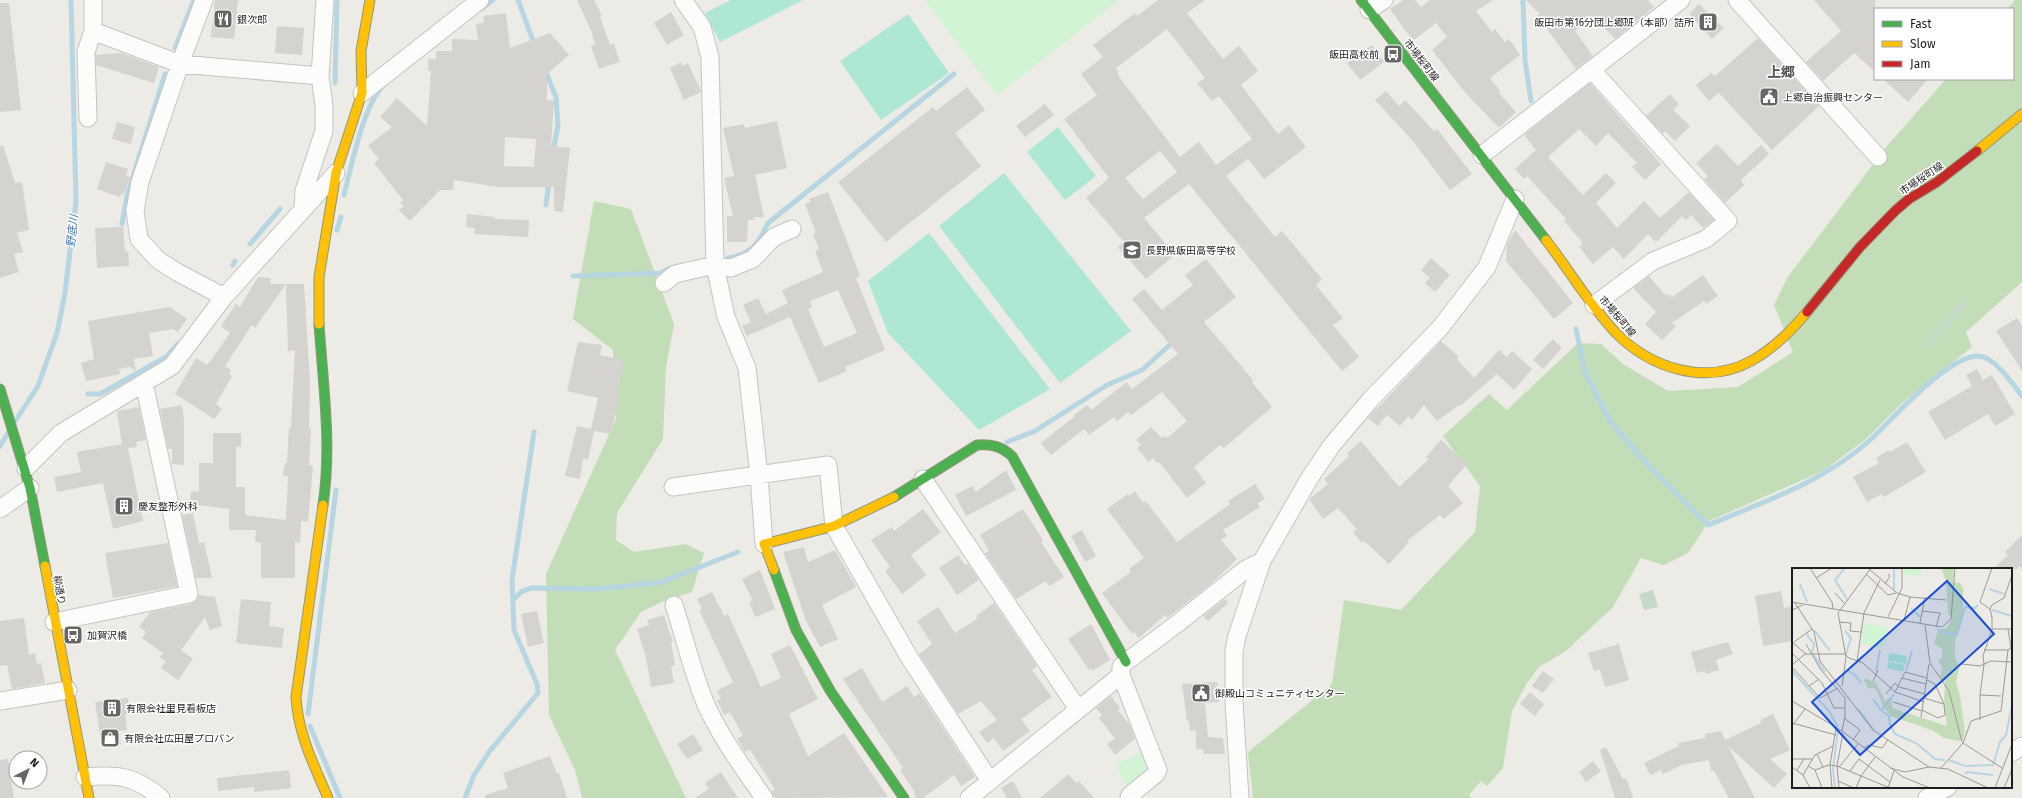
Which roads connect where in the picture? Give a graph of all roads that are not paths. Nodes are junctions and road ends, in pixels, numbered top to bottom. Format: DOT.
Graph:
graph roads {
  1 [pos="93,0"];
  2 [pos="204,0"];
  3 [pos="324,0"];
  4 [pos="370,0"];
  5 [pos="480,0"];
  6 [pos="683,0"];
  7 [pos="1384,0"];
  8 [pos="1681,0"];
  9 [pos="1737,0"];
  10 [pos="1365,5"];
  11 [pos="93,31"];
  12 [pos="180,64"];
  13 [pos="1592,70"];
  14 [pos="320,76"];
  15 [pos="362,93"];
  16 [pos="2022,114"];
  17 [pos="88,118"];
  18 [pos="1482,155"];
  19 [pos="1878,157"];
  20 [pos="336,173"];
  21 [pos="1515,199"];
  22 [pos="302,208"];
  23 [pos="792,229"];
  24 [pos="715,265"];
  25 [pos="664,283"];
  26 [pos="224,297"];
  27 [pos="1594,305"];
  28 [pos="144,383"];
  29 [pos="2,395"];
  30 [pos="24,463"];
  31 [pos="759,476"];
  32 [pos="922,479"];
  33 [pos="674,487"];
  34 [pos="30,488"];
  35 [pos="0,509"];
  36 [pos="834,526"];
  37 [pos="764,544"];
  38 [pos="1262,561"];
  39 [pos="674,605"];
  40 [pos="54,622"];
  41 [pos="1123,669"];
  42 [pos="68,690"];
  43 [pos="0,700"];
  44 [pos="1078,709"];
  45 [pos="2022,746"];
  46 [pos="2012,752"];
  47 [pos="85,777"];
  48 [pos="990,781"];
  49 [pos="1946,788"];
  50 [pos="89,798"];
  51 [pos="161,798"];
  52 [pos="328,798"];
  53 [pos="764,798"];
  54 [pos="904,798"];
  55 [pos="970,798"];
  56 [pos="1129,798"];
  57 [pos="1240,798"];
  58 [pos="1927,798"];
  1 -- 11 [label="street"];
  2 -- 12 [label="street"];
  3 -- 14 [label="street"];
  4 -- 15 [label="street"];
  5 -- 15 [label="street"];
  6 -- 24 [label="street"];
  7 -- 10 [label="street"];
  8 -- 13 [label="street"];
  9 -- 19 [label="street"];
  10 -- 18 [label="street, 市場桜町線"];
  11 -- 12 [label="street"];
  11 -- 17 [label="street"];
  12 -- 14 [label="street"];
  12 -- 26 [label="street"];
  13 -- 18 [label="street"];
  13 -- 27 [label="street"];
  14 -- 22 [label="street"];
  15 -- 20 [label="street"];
  16 -- 27 [label="street, 市場桜町線"];
  18 -- 21 [label="street, 市場桜町線"];
  20 -- 22 [label="street"];
  20 -- 52 [label="street"];
  21 -- 27 [label="street, 市場桜町線"];
  21 -- 38 [label="street"];
  22 -- 26 [label="street"];
  23 -- 24 [label="street"];
  24 -- 25 [label="street"];
  24 -- 31 [label="street"];
  26 -- 28 [label="street"];
  28 -- 30 [label="street"];
  28 -- 40 [label="street"];
  29 -- 30 [label="street, 柳通り"];
  30 -- 34 [label="street, 柳通り"];
  31 -- 33 [label="street"];
  31 -- 36 [label="street"];
  31 -- 37 [label="street"];
  32 -- 36 [label="street"];
  32 -- 41 [label="street"];
  32 -- 44 [label="street"];
  34 -- 35 [label="street"];
  34 -- 40 [label="street, 柳通り"];
  36 -- 37 [label="street"];
  36 -- 48 [label="street"];
  37 -- 54 [label="street"];
  38 -- 41 [label="street"];
  38 -- 57 [label="street"];
  39 -- 53 [label="street"];
  40 -- 42 [label="street, 柳通り"];
  41 -- 44 [label="street"];
  41 -- 56 [label="street"];
  42 -- 43 [label="street"];
  42 -- 47 [label="street, 柳通り"];
  44 -- 48 [label="street"];
  45 -- 46 [label="street"];
  47 -- 50 [label="street, 柳通り"];
  47 -- 51 [label="street"];
  48 -- 55 [label="street"];
  49 -- 58 [label="street"];
}
